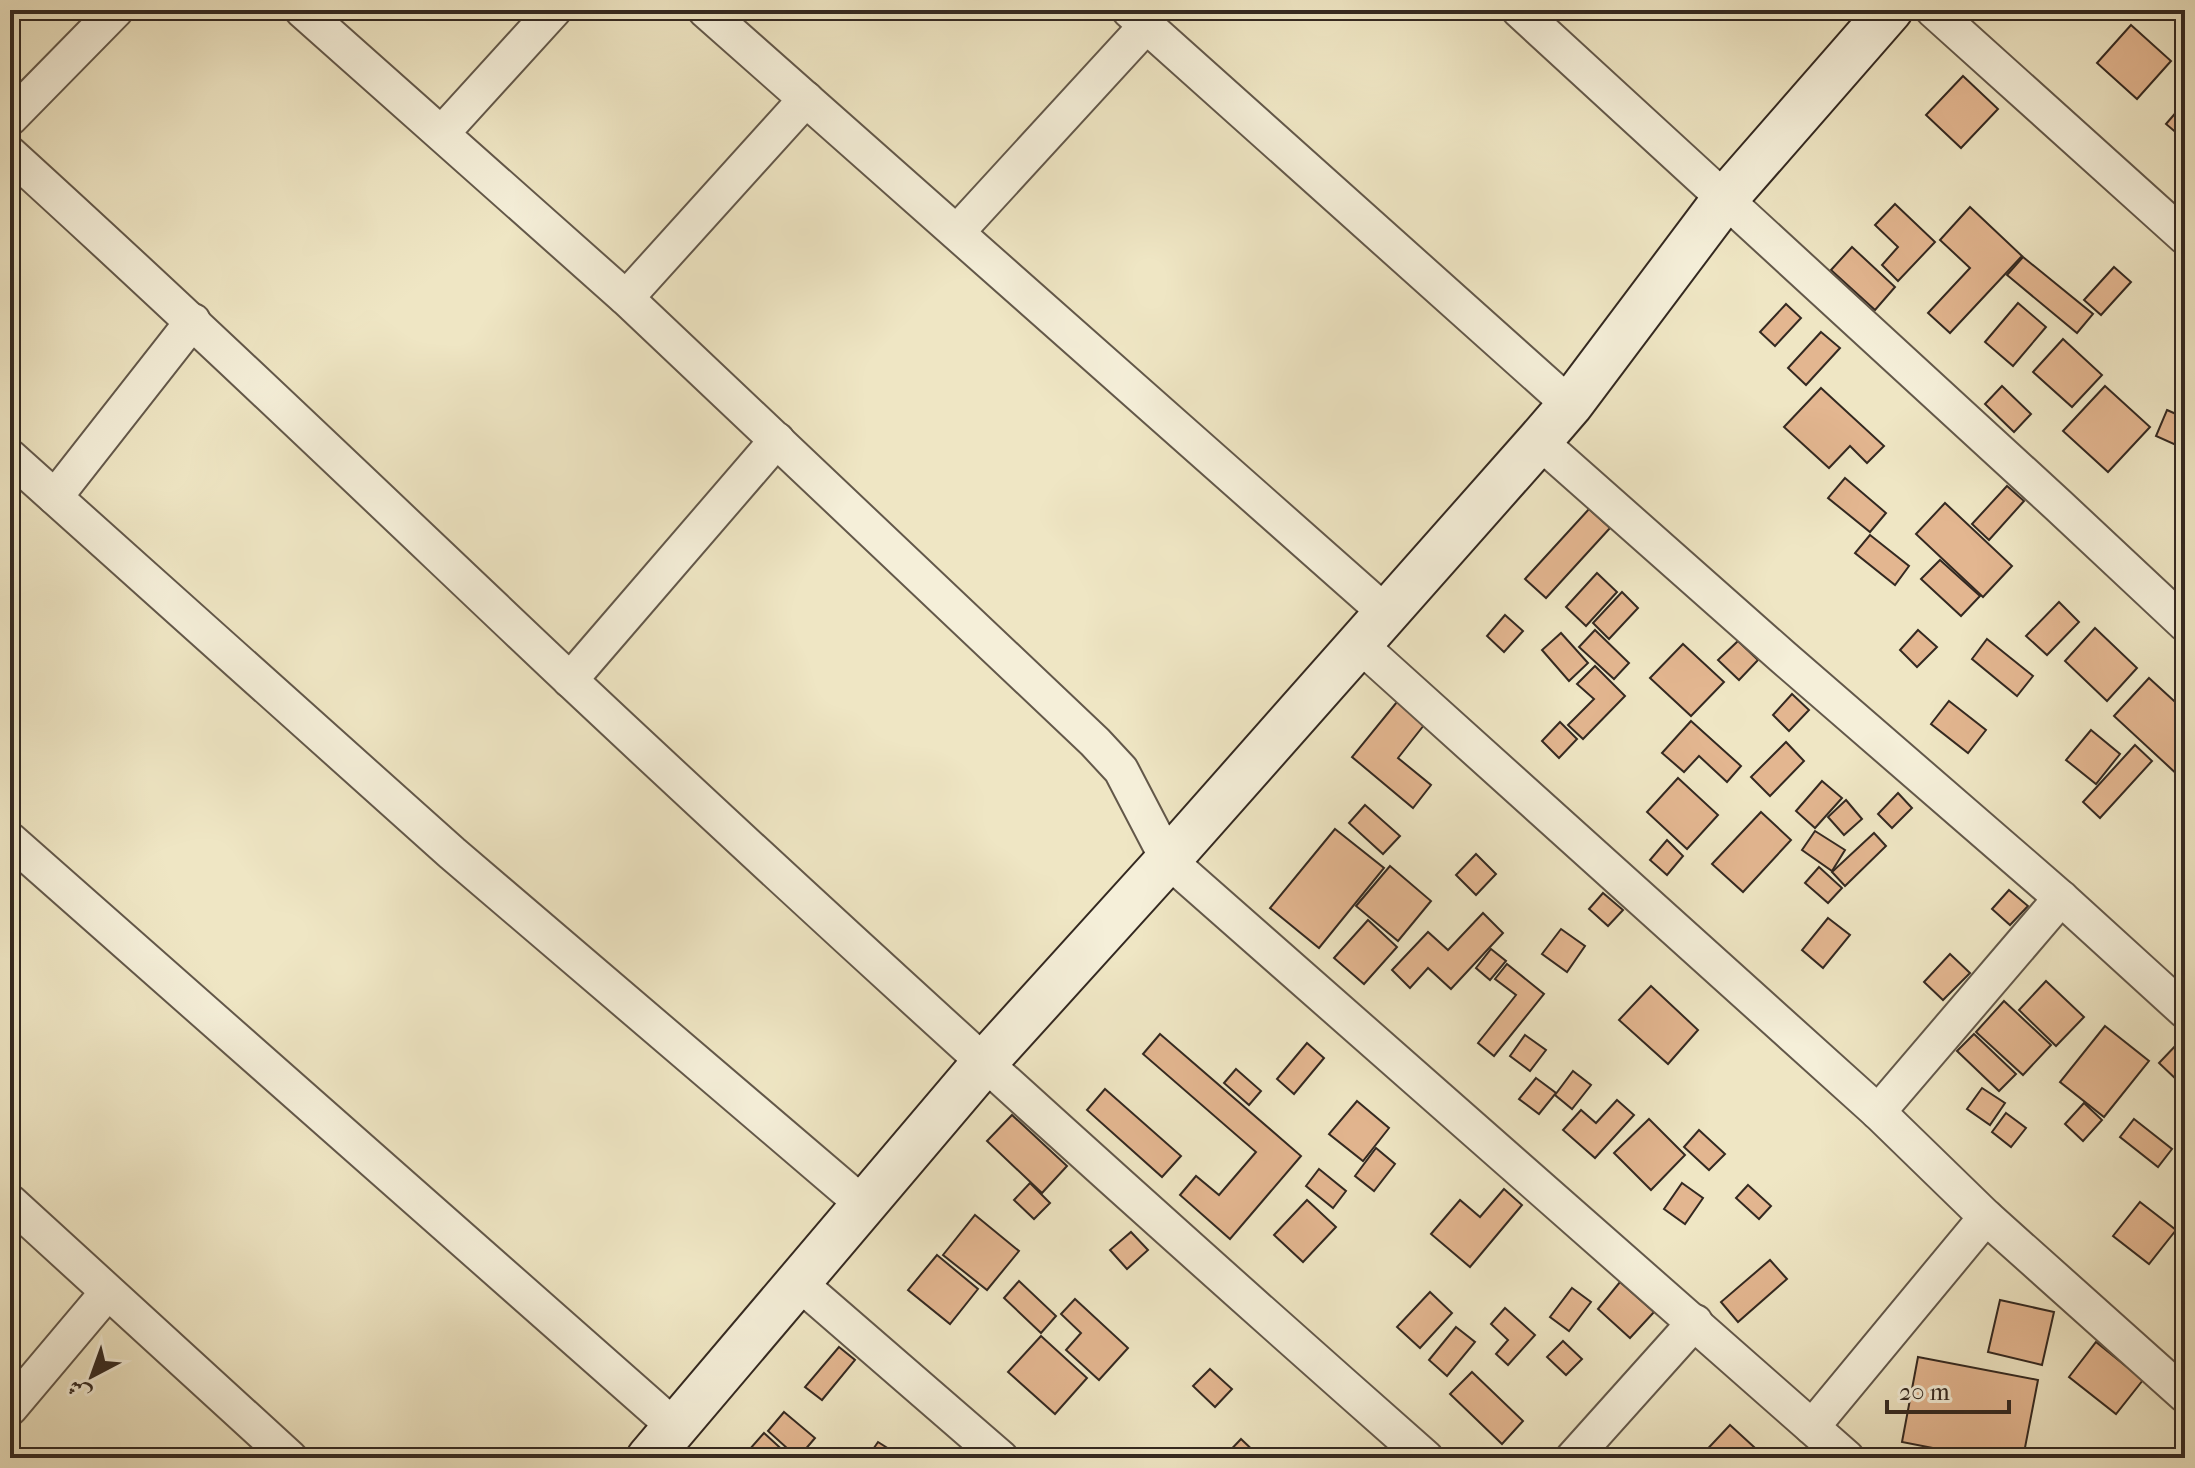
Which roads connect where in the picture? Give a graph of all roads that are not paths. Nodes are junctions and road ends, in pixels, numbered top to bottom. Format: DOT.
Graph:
graph roads {
  1 [pos="116,10"];
  2 [pos="302,10"];
  3 [pos="554,10"];
  4 [pos="705,10"];
  5 [pos="1519,10"];
  6 [pos="1890,10"];
  7 [pos="1933,10"];
  8 [pos="1137,18"];
  9 [pos="806,99"];
  10 [pos="10,118"];
  11 [pos="442,133"];
  12 [pos="10,154"];
  13 [pos="1724,200"];
  14 [pos="957,232"];
  15 [pos="2185,237"];
  16 [pos="626,298"];
  17 [pos="193,321"];
  18 [pos="1570,405"];
  19 [pos="777,440"];
  20 [pos="1539,441"];
  21 [pos="10,457"];
  22 [pos="55,497"];
  23 [pos="2185,624"];
  24 [pos="1373,629"];
  25 [pos="570,680"];
  26 [pos="10,840"];
  27 [pos="1168,860"];
  28 [pos="2061,898"];
  29 [pos="2185,1011"];
  30 [pos="985,1062"];
  31 [pos="1878,1112"];
  32 [pos="10,1202"];
  33 [pos="864,1205"];
  34 [pos="1986,1217"];
  35 [pos="799,1283"];
  36 [pos="107,1293"];
  37 [pos="1695,1322"];
  38 [pos="2185,1395"];
  39 [pos="10,1408"];
  40 [pos="1812,1427"];
  41 [pos="662,1443"];
  42 [pos="290,1458"];
  43 [pos="1001,1458"];
  44 [pos="1426,1458"];
  45 [pos="1573,1458"];
  46 [pos="1847,1458"];
  1 -- 10 [label="street"];
  2 -- 11 [label="street"];
  3 -- 11 [label="street"];
  4 -- 9 [label="street"];
  5 -- 13 [label="street"];
  6 -- 13 [label="street"];
  7 -- 15 [label="street"];
  8 -- 14 [label="street"];
  8 -- 18 [label="street"];
  9 -- 14 [label="street"];
  9 -- 16 [label="street"];
  11 -- 16 [label="street"];
  12 -- 17 [label="street"];
  13 -- 18 [label="street"];
  13 -- 23 [label="street"];
  14 -- 24 [label="street"];
  16 -- 19 [label="street"];
  17 -- 22 [label="street"];
  17 -- 25 [label="street"];
  18 -- 20 [label="street"];
  19 -- 25 [label="street"];
  19 -- 27 [label="street"];
  20 -- 24 [label="street"];
  20 -- 28 [label="street"];
  21 -- 22 [label="street"];
  22 -- 33 [label="street"];
  24 -- 27 [label="street"];
  24 -- 31 [label="street"];
  25 -- 30 [label="street"];
  26 -- 41 [label="street"];
  27 -- 30 [label="street"];
  27 -- 37 [label="street"];
  28 -- 29 [label="street"];
  28 -- 31 [label="street"];
  30 -- 33 [label="street"];
  30 -- 44 [label="street"];
  31 -- 34 [label="street"];
  32 -- 36 [label="street"];
  33 -- 35 [label="street"];
  34 -- 38 [label="street"];
  34 -- 40 [label="street"];
  35 -- 41 [label="street"];
  35 -- 43 [label="street"];
  36 -- 39 [label="street"];
  36 -- 42 [label="street"];
  37 -- 40 [label="street"];
  37 -- 45 [label="street"];
  40 -- 46 [label="street"];
}
